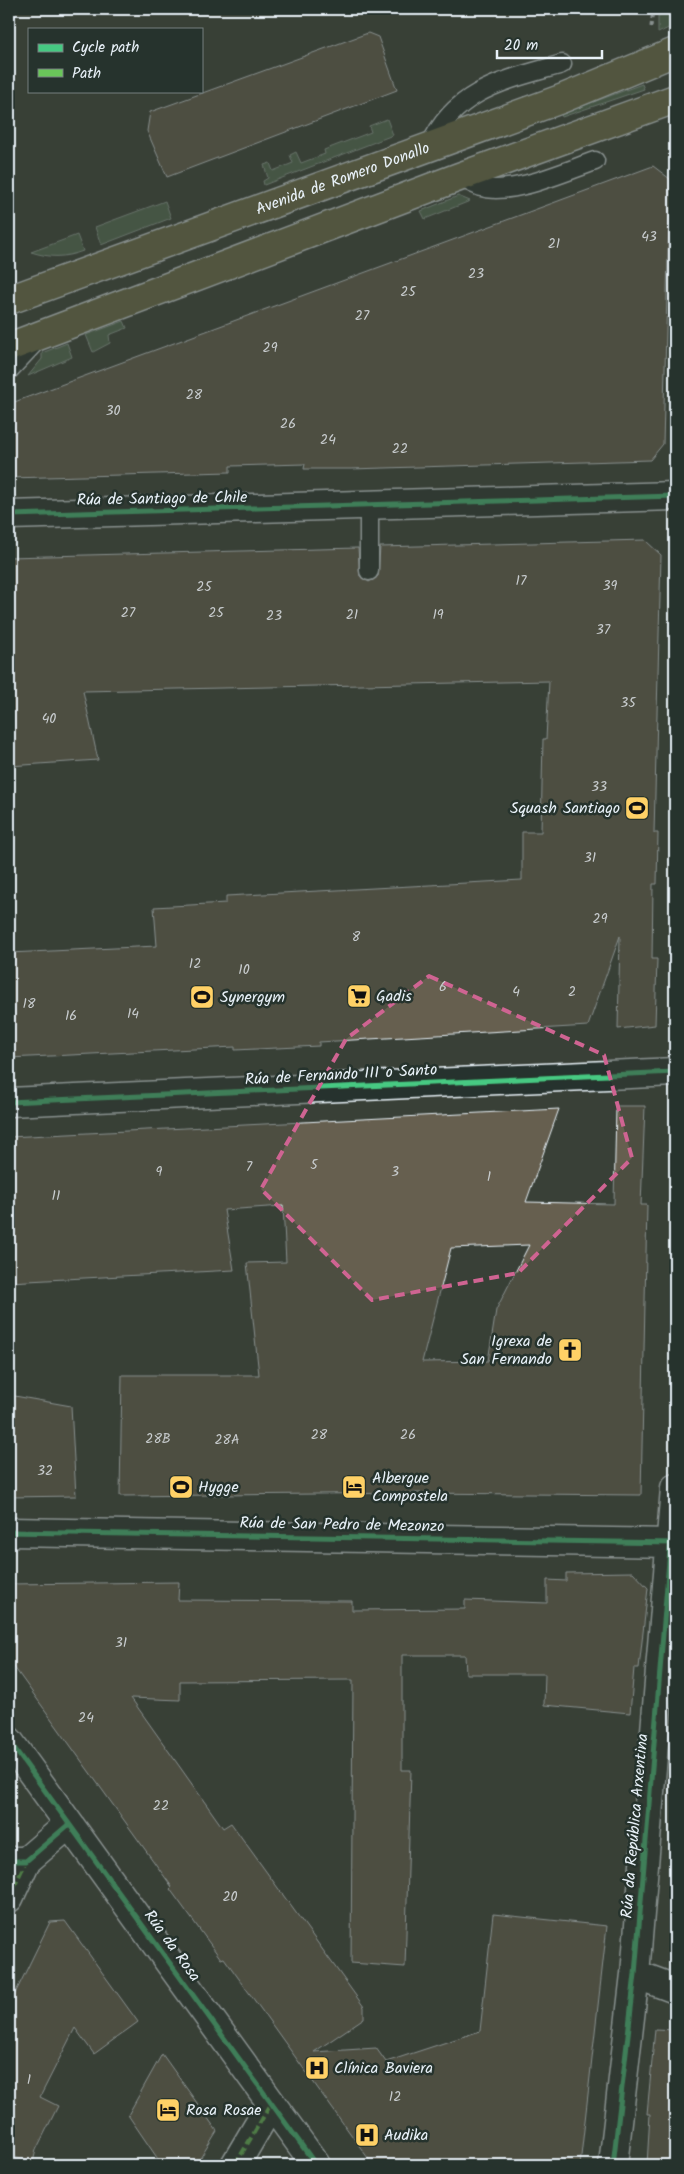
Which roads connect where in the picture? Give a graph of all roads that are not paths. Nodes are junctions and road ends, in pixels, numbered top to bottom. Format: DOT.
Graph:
graph roads {
  1 [pos="675,52"];
  2 [pos="562,64"];
  3 [pos="675,99"];
  4 [pos="430,146"];
  5 [pos="595,161"];
  6 [pos="460,177"];
  7 [pos="9,300"];
  8 [pos="41,335"];
  9 [pos="9,347"];
  10 [pos="9,370"];
  11 [pos="675,496"];
  12 [pos="369,507"];
  13 [pos="9,515"];
  14 [pos="369,572"];
  15 [pos="675,1072"];
  16 [pos="9,1102"];
  17 [pos="675,1488"];
  18 [pos="9,1532"];
  19 [pos="673,1543"];
  20 [pos="9,1741"];
  21 [pos="68,1825"];
  22 [pos="17,1861"];
  23 [pos="9,1898"];
  24 [pos="635,1974"];
  25 [pos="675,1989"];
  26 [pos="271,2104"];
  27 [pos="235,2165"];
  28 [pos="316,2165"];
  29 [pos="613,2165"];
  1 -- 4 [label="main road, Avenida de Romero Donallo"];
  2 -- 4 [label="lane"];
  3 -- 6 [label="main road"];
  4 -- 7 [label="main road, Avenida de Romero Donallo"];
  5 -- 6 [label="lane"];
  6 -- 8 [label="main road"];
  8 -- 9 [label="main road"];
  8 -- 10 [label="lane"];
  11 -- 12 [label="street, Rúa de Santiago de Chile"];
  12 -- 13 [label="street, Rúa de Santiago de Chile"];
  12 -- 14 [label="lane"];
  15 -- 16 [label="street, Rúa de Fernando III o Santo"];
  17 -- 19 [label="street, Rúa da República Arxentina"];
  18 -- 19 [label="street, Rúa de San Pedro de Mezonzo"];
  19 -- 24 [label="street, Rúa da República Arxentina"];
  20 -- 21 [label="street, Rúa da Rosa"];
  21 -- 22 [label="street"];
  21 -- 26 [label="street, Rúa da Rosa"];
  22 -- 23 [label="street"];
  24 -- 25 [label="street"];
  24 -- 29 [label="street, Rúa da República Arxentina"];
  26 -- 27 [label="street"];
  26 -- 28 [label="street, Rúa da Rosa"];
}
